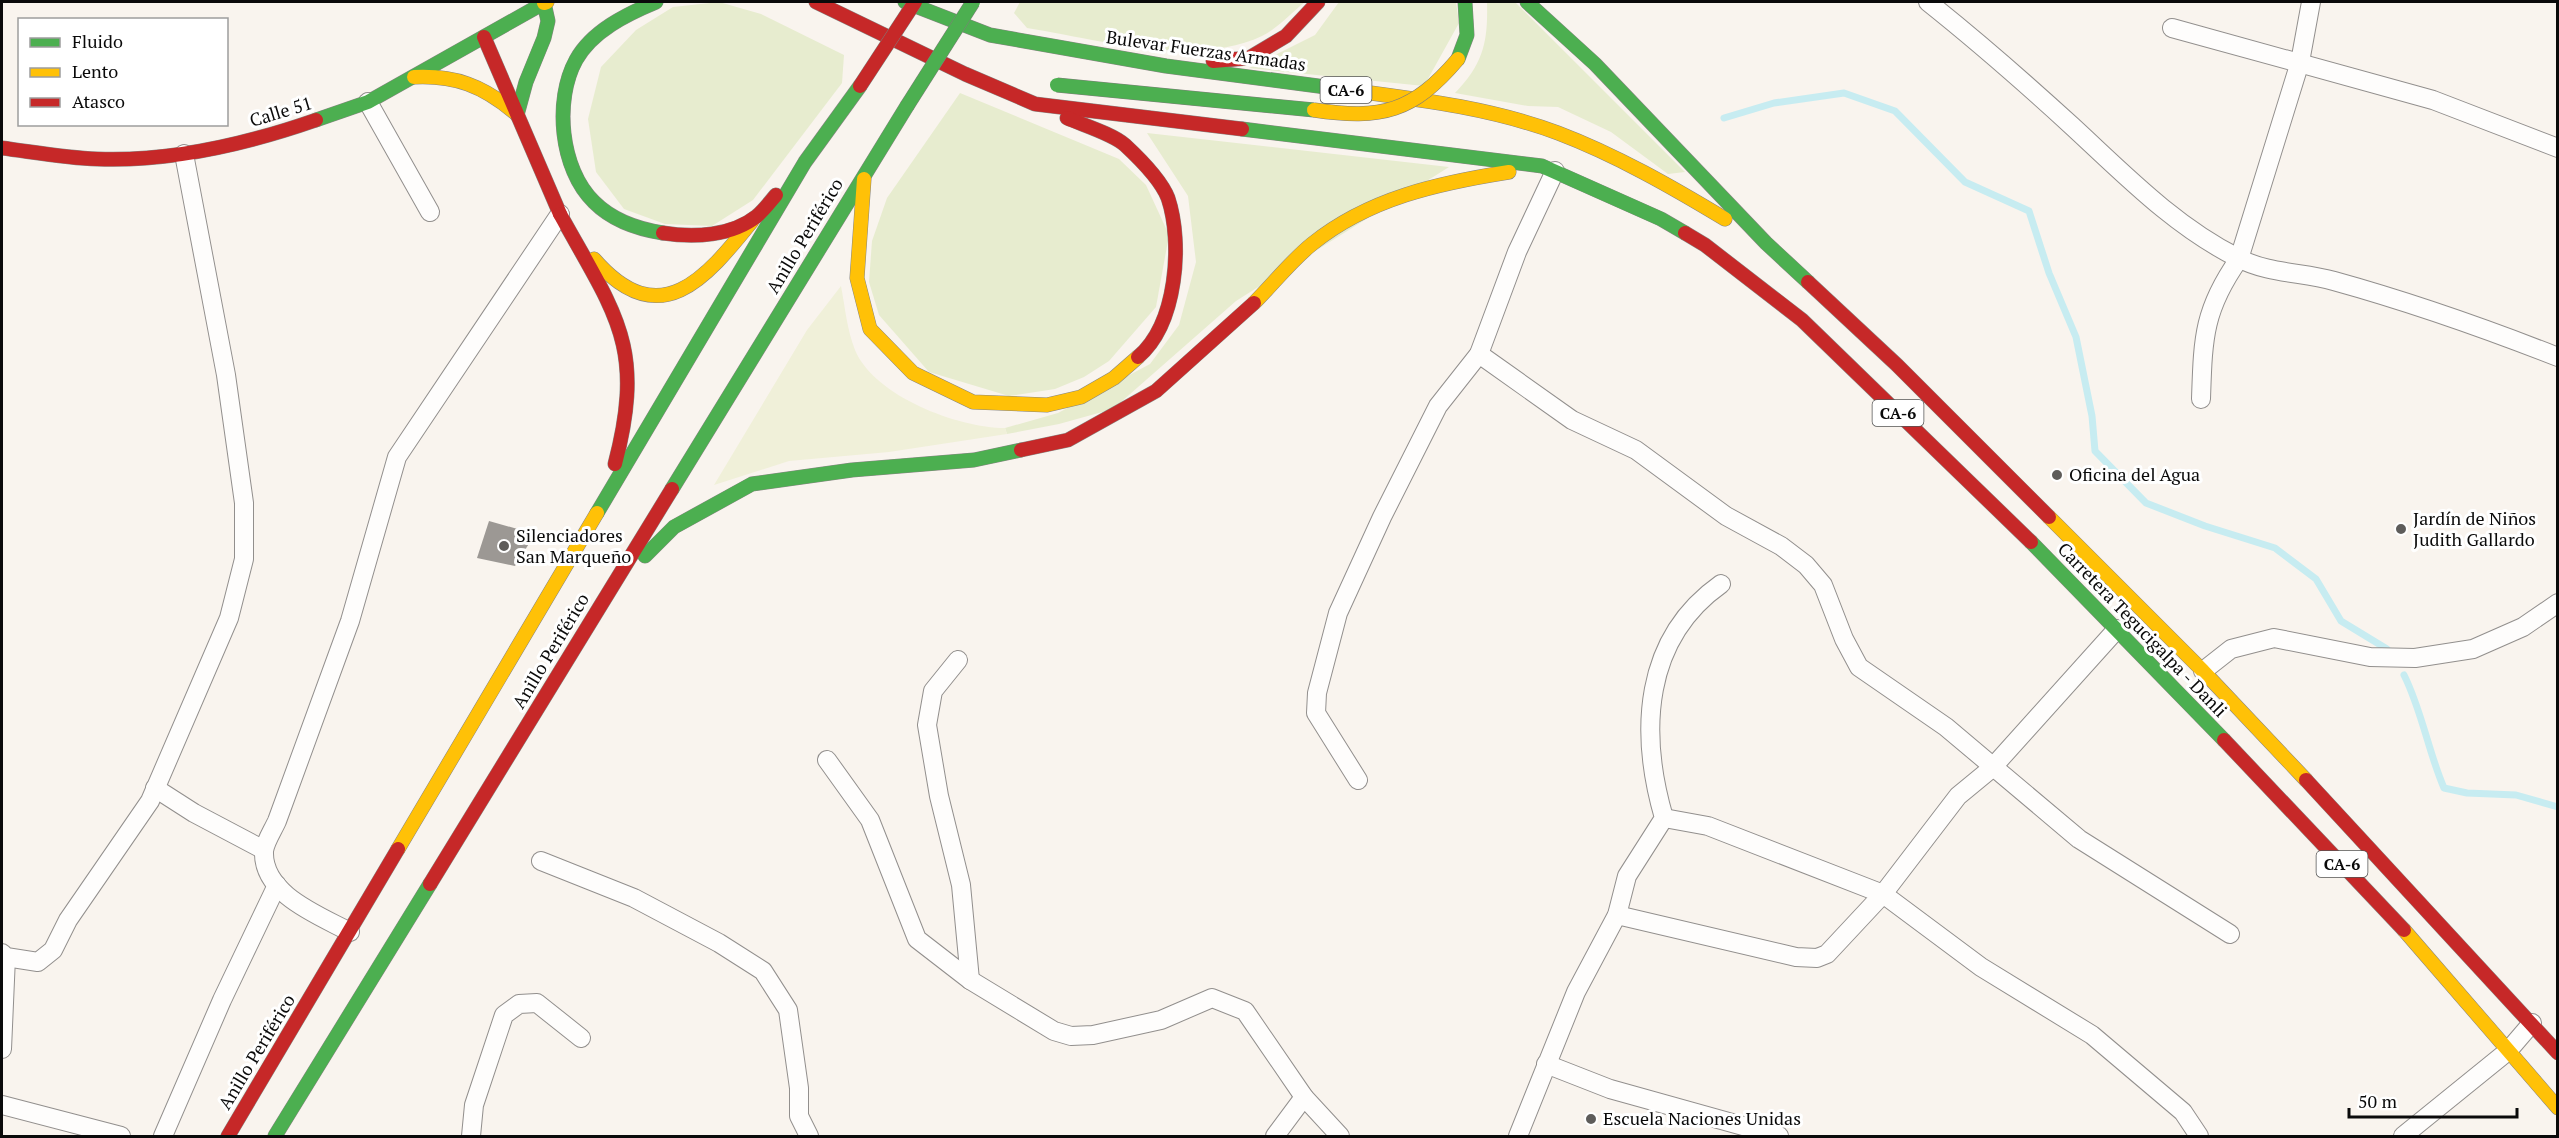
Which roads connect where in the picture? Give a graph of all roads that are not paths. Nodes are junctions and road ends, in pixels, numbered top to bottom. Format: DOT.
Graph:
graph roads {
  1 [pos="546,2"];
  2 [pos="656,2"];
  3 [pos="816,2"];
  4 [pos="905,2"];
  5 [pos="915,2"];
  6 [pos="973,2"];
  7 [pos="1318,2"];
  8 [pos="1465,2"];
  9 [pos="1527,2"];
  10 [pos="1928,2"];
  11 [pos="2311,2"];
  12 [pos="2172,28"];
  13 [pos="483,37"];
  14 [pos="2300,62"];
  15 [pos="1166,66"];
  16 [pos="965,74"];
  17 [pos="408,77"];
  18 [pos="1011,80"];
  19 [pos="1052,85"];
  20 [pos="368,102"];
  21 [pos="1035,104"];
  22 [pos="517,115"];
  23 [pos="2,148"];
  24 [pos="2558,148"];
  25 [pos="184,154"];
  26 [pos="805,162"];
  27 [pos="1549,169"];
  28 [pos="865,172"];
  29 [pos="430,212"];
  30 [pos="560,214"];
  31 [pos="755,218"];
  32 [pos="1766,243"];
  33 [pos="2239,259"];
  34 [pos="1479,354"];
  35 [pos="2558,357"];
  36 [pos="2201,399"];
  37 [pos="605,503"];
  38 [pos="1721,584"];
  39 [pos="604,599"];
  40 [pos="2558,603"];
  41 [pos="2117,629"];
  42 [pos="958,660"];
  43 [pos="2203,671"];
  44 [pos="827,760"];
  45 [pos="1992,768"];
  46 [pos="1358,780"];
  47 [pos="155,788"];
  48 [pos="1664,818"];
  49 [pos="264,850"];
  50 [pos="541,861"];
  51 [pos="277,885"];
  52 [pos="1883,894"];
  53 [pos="1617,915"];
  54 [pos="350,932"];
  55 [pos="2230,934"];
  56 [pos="4,955"];
  57 [pos="970,980"];
  58 [pos="2532,1023"];
  59 [pos="581,1038"];
  60 [pos="2,1048"];
  61 [pos="2508,1051"];
  62 [pos="2558,1053"];
  63 [pos="1546,1064"];
  64 [pos="1304,1097"];
  65 [pos="2,1105"];
  66 [pos="2558,1108"];
  67 [pos="121,1137"];
  68 [pos="163,1137"];
  69 [pos="228,1137"];
  70 [pos="275,1137"];
  71 [pos="471,1137"];
  72 [pos="809,1137"];
  73 [pos="1275,1137"];
  74 [pos="1340,1137"];
  75 [pos="1518,1137"];
  76 [pos="1779,1137"];
  77 [pos="2199,1137"];
  78 [pos="2403,1137"];
  1 -- 13 [label="main road, Calle 51"];
  1 -- 22 [label="main road"];
  2 -- 31 [label="main road"];
  3 -- 16 [label="main road, CA-6"];
  4 -- 15 [label="main road, Bulevar Fuerzas Armadas / CA-6"];
  5 -- 26 [label="main road, Anillo Periférico, bridge"];
  6 -- 28 [label="main road, Anillo Periférico, bridge"];
  7 -- 15 [label="main road"];
  8 -- 19 [label="main road, bridge"];
  9 -- 32 [label="main road"];
  10 -- 33 [label="street"];
  11 -- 14 [label="street"];
  12 -- 14 [label="street"];
  13 -- 17 [label="main road, Calle 51"];
  13 -- 22 [label="main road"];
  14 -- 24 [label="street"];
  14 -- 33 [label="street"];
  15 -- 32 [label="main road, Bulevar Fuerzas Armadas / CA-6"];
  16 -- 18 [label="main road"];
  16 -- 21 [label="main road, CA-6"];
  17 -- 20 [label="main road, Calle 51"];
  17 -- 22 [label="main road"];
  20 -- 25 [label="main road, Calle 51"];
  20 -- 29 [label="street"];
  21 -- 27 [label="main road, CA-6"];
  21 -- 28 [label="main road"];
  22 -- 30 [label="main road"];
  23 -- 25 [label="main road, Calle 51"];
  25 -- 47 [label="street"];
  26 -- 31 [label="main road"];
  26 -- 37 [label="main road, Anillo Periférico"];
  27 -- 34 [label="street"];
  27 -- 39 [label="main road"];
  27 -- 41 [label="main road, Carretera Tegucigalpa - Danli / CA-6"];
  28 -- 39 [label="main road, Anillo Periférico"];
  30 -- 31 [label="main road"];
  30 -- 37 [label="main road"];
  30 -- 49 [label="street"];
  32 -- 43 [label="main road, Carretera Tegucigalpa - Danli / CA-6"];
  33 -- 35 [label="street"];
  33 -- 36 [label="street"];
  34 -- 45 [label="street"];
  34 -- 46 [label="street"];
  37 -- 54 [label="main road, Anillo Periférico"];
  38 -- 48 [label="street"];
  39 -- 70 [label="main road, Anillo Periférico"];
  40 -- 43 [label="street"];
  41 -- 45 [label="street"];
  41 -- 61 [label="main road, Carretera Tegucigalpa - Danli / CA-6"];
  42 -- 57 [label="street"];
  43 -- 58 [label="main road, Carretera Tegucigalpa - Danli / CA-6"];
  44 -- 57 [label="street"];
  45 -- 52 [label="street"];
  45 -- 55 [label="street"];
  47 -- 49 [label="street"];
  47 -- 56 [label="street"];
  48 -- 52 [label="street"];
  48 -- 53 [label="street"];
  49 -- 51 [label="street"];
  50 -- 72 [label="street"];
  51 -- 54 [label="street"];
  51 -- 68 [label="street"];
  52 -- 53 [label="street"];
  52 -- 77 [label="street"];
  53 -- 63 [label="street"];
  54 -- 69 [label="main road, Anillo Periférico"];
  56 -- 60 [label="street"];
  57 -- 64 [label="street"];
  58 -- 61 [label="street"];
  58 -- 62 [label="main road, Carretera Tegucigalpa - Danli / CA-6"];
  59 -- 71 [label="street"];
  61 -- 66 [label="main road, Carretera Tegucigalpa - Danli / CA-6"];
  61 -- 78 [label="street"];
  63 -- 75 [label="street"];
  63 -- 76 [label="street"];
  64 -- 73 [label="street"];
  64 -- 74 [label="street"];
  65 -- 67 [label="street"];
}
